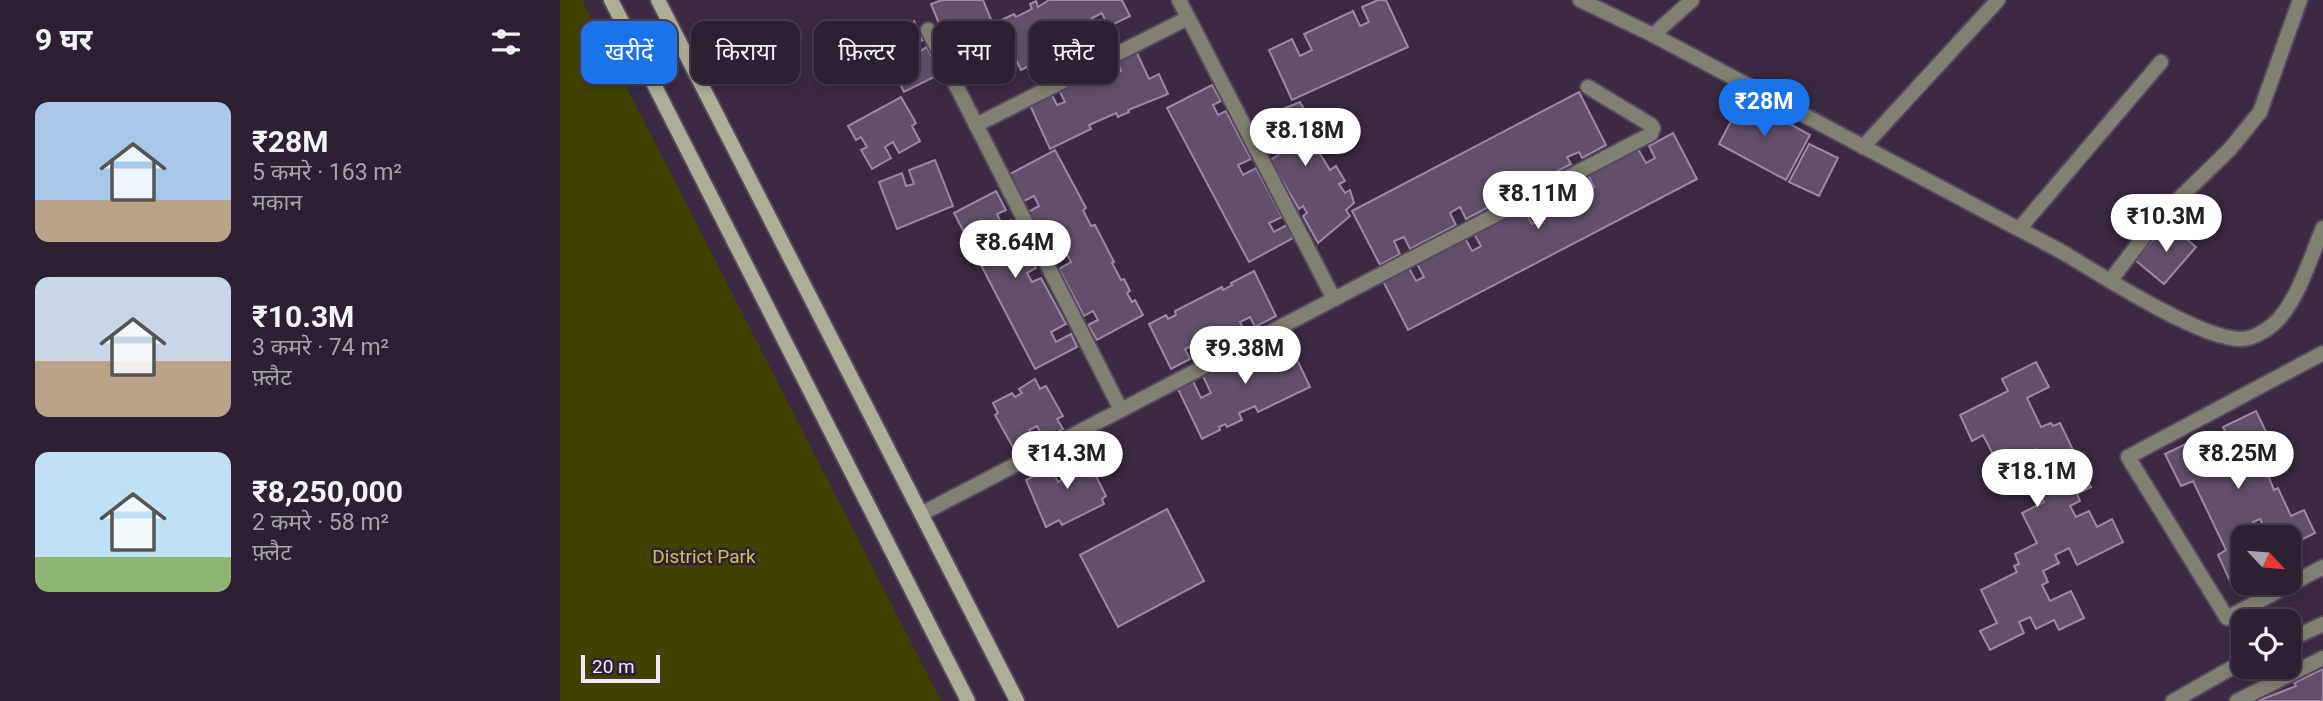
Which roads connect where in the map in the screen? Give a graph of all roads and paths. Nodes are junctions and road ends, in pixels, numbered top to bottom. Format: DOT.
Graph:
graph roads {
  1 [pos="611,0"];
  2 [pos="658,0"];
  3 [pos="1179,0"];
  4 [pos="1580,0"];
  5 [pos="1692,0"];
  6 [pos="1998,0"];
  7 [pos="2300,0"];
  8 [pos="1188,18"];
  9 [pos="928,30"];
  10 [pos="1653,36"];
  11 [pos="2161,62"];
  12 [pos="1588,87"];
  13 [pos="976,125"];
  14 [pos="1863,147"];
  15 [pos="2323,228"];
  16 [pos="2020,229"];
  17 [pos="2110,281"];
  18 [pos="1334,299"];
  19 [pos="2323,353"];
  20 [pos="1121,410"];
  21 [pos="921,514"];
  22 [pos="2323,567"];
  23 [pos="2323,624"];
  24 [pos="2301,634"];
  25 [pos="2323,658"];
  26 [pos="2231,669"];
  27 [pos="968,701"];
  28 [pos="1017,701"];
  29 [pos="2172,701"];
  30 [pos="2237,701"];
  1 -- 27 [label="street"];
  2 -- 21 [label="street"];
  3 -- 8 [label="street"];
  4 -- 10 [label="street"];
  5 -- 10 [label="street"];
  6 -- 14 [label="street"];
  7 -- 17 [label="street"];
  8 -- 13 [label="street"];
  8 -- 18 [label="street"];
  9 -- 13 [label="street"];
  10 -- 14 [label="street"];
  11 -- 16 [label="street"];
  12 -- 18 [label="street"];
  13 -- 20 [label="street"];
  14 -- 16 [label="street"];
  15 -- 17 [label="street"];
  16 -- 17 [label="street"];
  18 -- 20 [label="street"];
  19 -- 22 [label="street"];
  20 -- 21 [label="street"];
  21 -- 28 [label="street"];
  23 -- 24 [label="street"];
  25 -- 30 [label="street"];
  26 -- 29 [label="street"];
}
